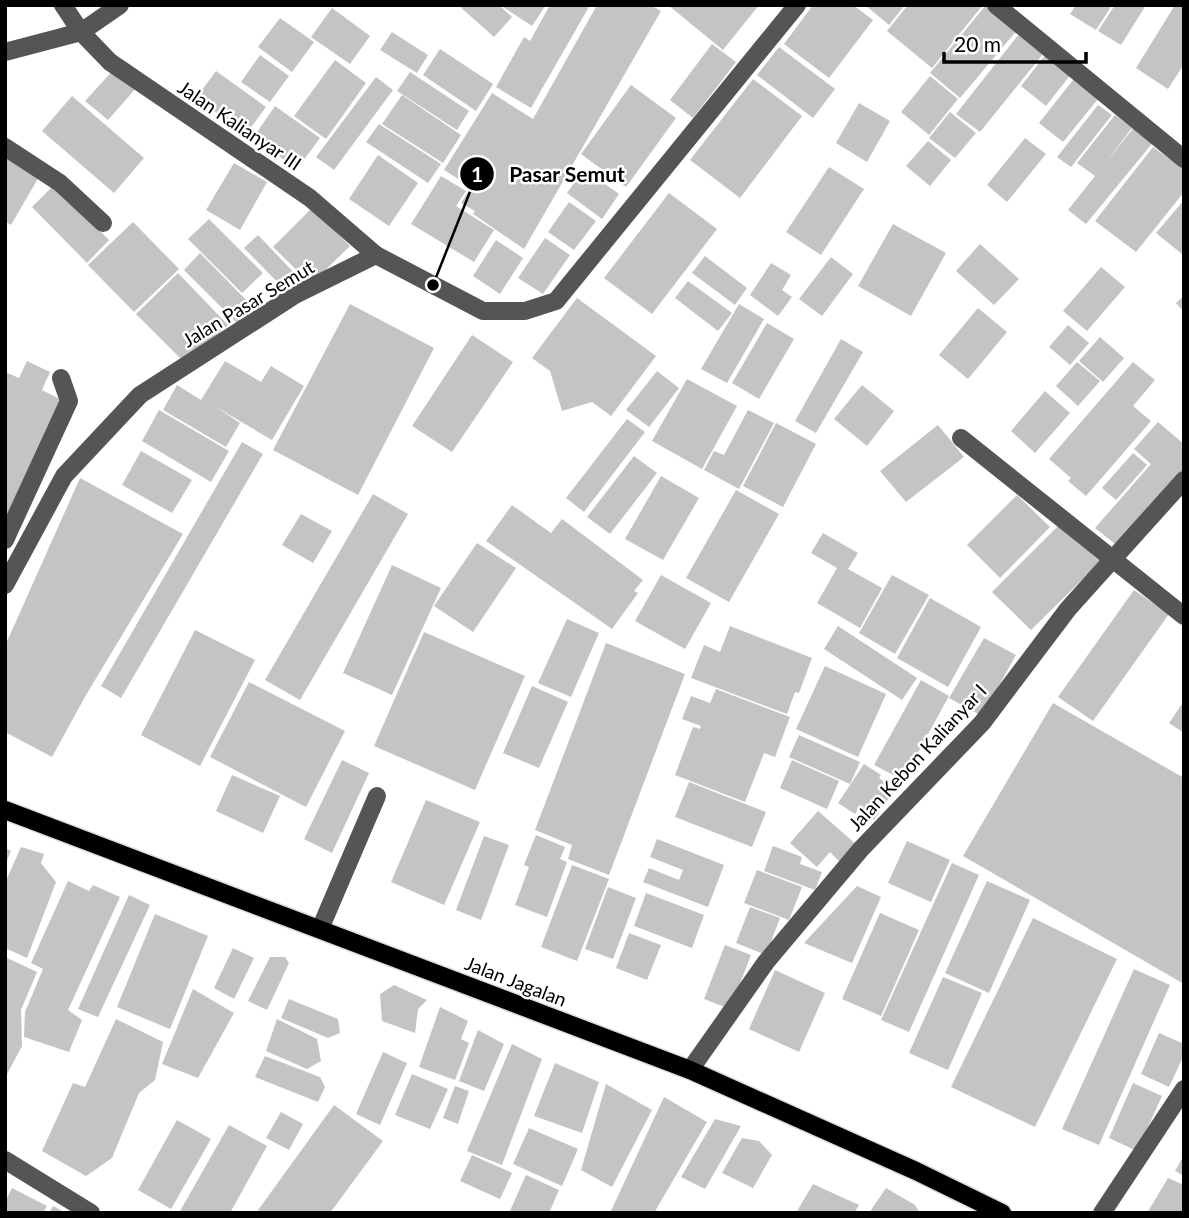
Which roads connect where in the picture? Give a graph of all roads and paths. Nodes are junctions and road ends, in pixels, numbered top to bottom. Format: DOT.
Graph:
graph roads {
  1 [pos="63,5"];
  2 [pos="120,5"];
  3 [pos="996,5"];
  4 [pos="787,9"];
  5 [pos="81,32"];
  6 [pos="5,52"];
  7 [pos="5,147"];
  8 [pos="1184,159"];
  9 [pos="103,223"];
  10 [pos="376,255"];
  11 [pos="61,378"];
  12 [pos="961,438"];
  13 [pos="1184,480"];
  14 [pos="5,540"];
  15 [pos="1112,559"];
  16 [pos="5,585"];
  17 [pos="1184,616"];
  18 [pos="377,796"];
  19 [pos="5,810"];
  20 [pos="320,929"];
  21 [pos="690,1070"];
  22 [pos="1184,1089"];
  23 [pos="5,1160"];
  24 [pos="91,1213"];
  25 [pos="1002,1213"];
  26 [pos="1102,1213"];
  1 -- 5 [label="street, Jalan Kalianyar III"];
  2 -- 5 [label="street"];
  3 -- 8 [label="street"];
  4 -- 10 [label="street"];
  5 -- 6 [label="street"];
  5 -- 10 [label="street, Jalan Kalianyar III"];
  7 -- 9 [label="street"];
  10 -- 16 [label="street, Jalan Pasar Semut"];
  11 -- 14 [label="street"];
  12 -- 15 [label="street"];
  13 -- 15 [label="street, Jalan Kebon Kalianyar I"];
  15 -- 17 [label="street"];
  15 -- 21 [label="street, Jalan Kebon Kalianyar I"];
  18 -- 20 [label="street"];
  19 -- 20 [label="main road, Jalan Jagalan"];
  20 -- 21 [label="main road, Jalan Jagalan"];
  21 -- 25 [label="main road, Jalan Jagalan"];
  22 -- 26 [label="street"];
  23 -- 24 [label="street"];
}
